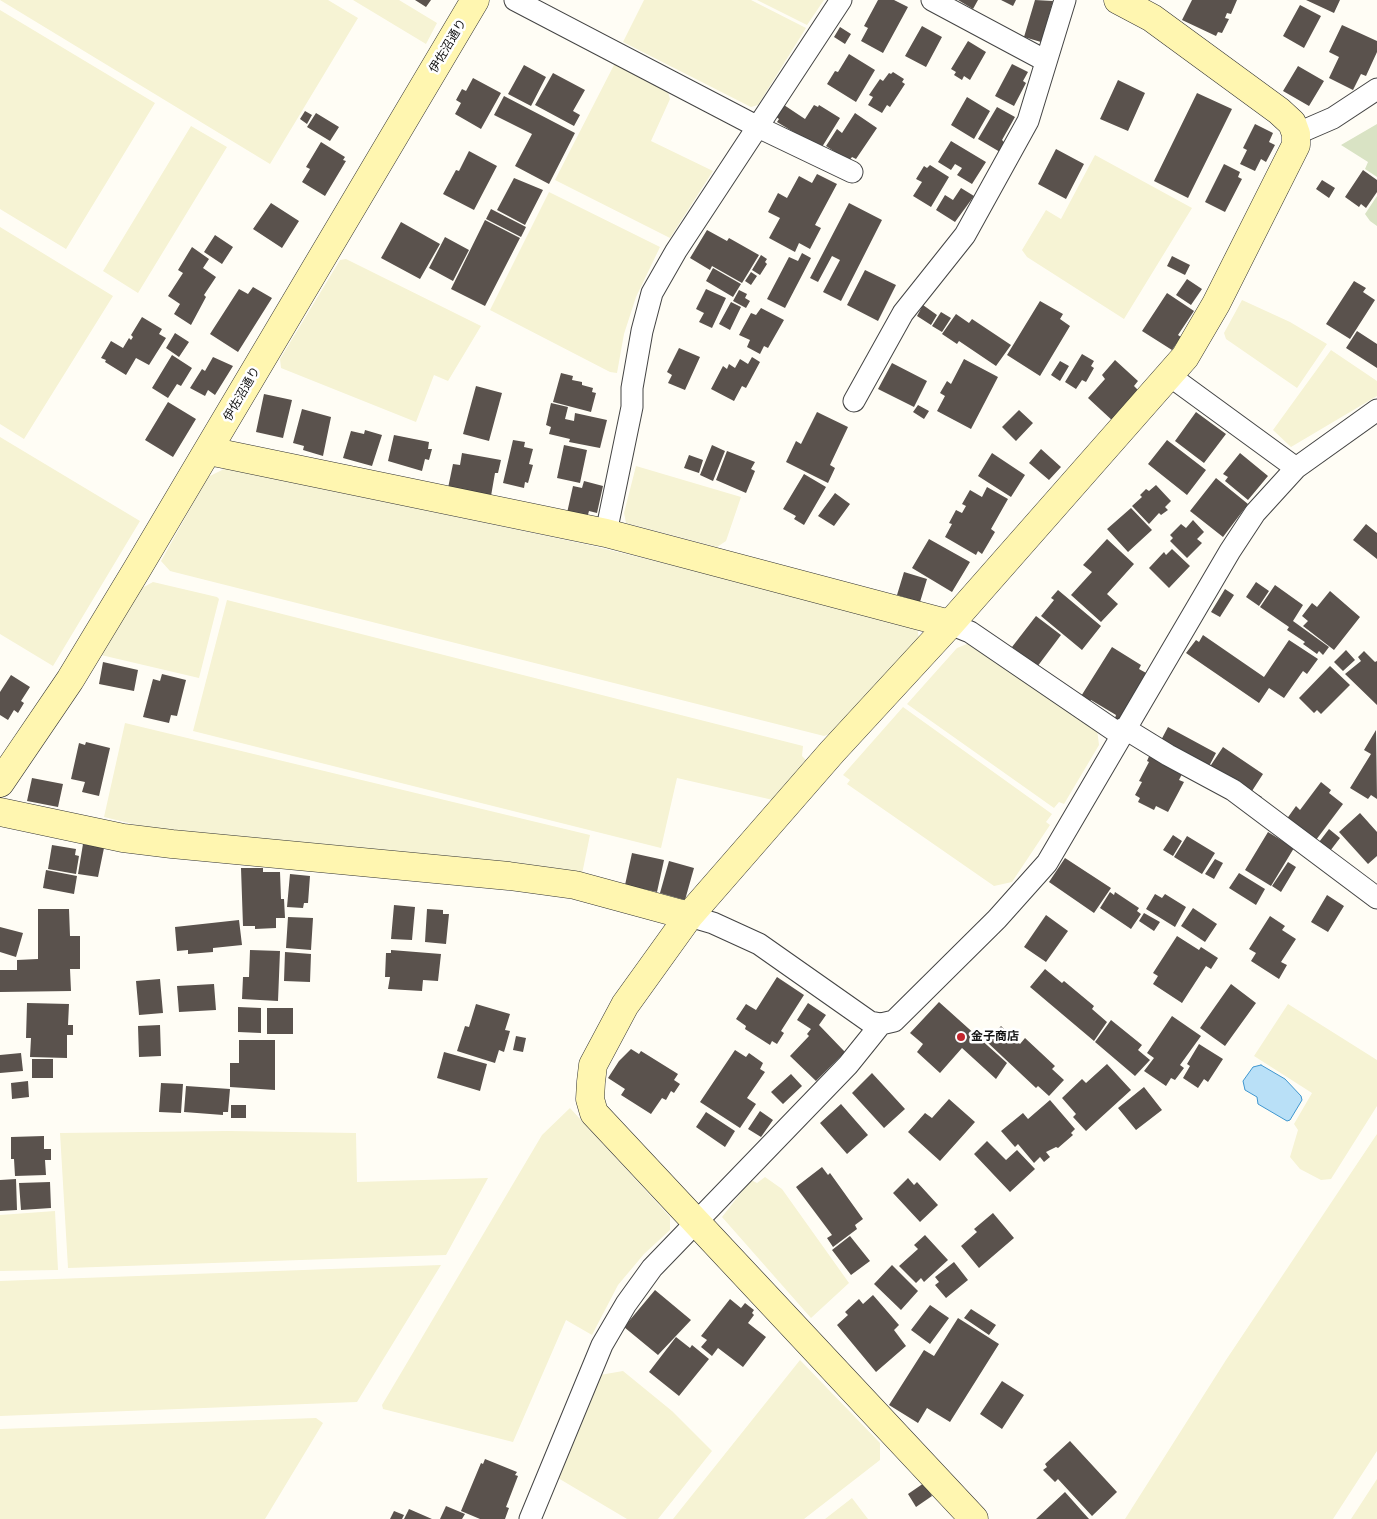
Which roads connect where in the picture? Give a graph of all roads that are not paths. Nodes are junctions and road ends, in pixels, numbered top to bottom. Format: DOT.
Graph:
graph roads {
  1 [pos="475,0"];
  2 [pos="515,0"];
  3 [pos="841,0"];
  4 [pos="932,0"];
  5 [pos="1066,0"];
  6 [pos="1118,0"];
  7 [pos="1046,61"];
  8 [pos="1377,89"];
  9 [pos="758,127"];
  10 [pos="1296,134"];
  11 [pos="852,172"];
  12 [pos="1170,376"];
  13 [pos="854,401"];
  14 [pos="1377,410"];
  15 [pos="209,451"];
  16 [pos="1296,468"];
  17 [pos="606,533"];
  18 [pos="950,624"];
  19 [pos="1123,731"];
  20 [pos="0,783"];
  21 [pos="0,812"];
  22 [pos="1377,898"];
  23 [pos="690,916"];
  24 [pos="881,1024"];
  25 [pos="697,1221"];
  26 [pos="530,1519"];
  27 [pos="974,1519"];
  1 -- 15 [label="street, 伊佐沼通り"];
  2 -- 9 [label="street"];
  3 -- 9 [label="street"];
  4 -- 7 [label="street"];
  5 -- 7 [label="street"];
  6 -- 10 [label="street"];
  7 -- 13 [label="street"];
  8 -- 10 [label="street"];
  9 -- 11 [label="street"];
  9 -- 17 [label="street"];
  10 -- 12 [label="street"];
  12 -- 16 [label="street"];
  12 -- 18 [label="street"];
  14 -- 16 [label="street"];
  15 -- 17 [label="street"];
  15 -- 20 [label="street, 伊佐沼通り"];
  16 -- 19 [label="street"];
  17 -- 18 [label="street"];
  18 -- 19 [label="street"];
  18 -- 23 [label="street"];
  19 -- 22 [label="street"];
  19 -- 24 [label="street"];
  21 -- 23 [label="street"];
  23 -- 24 [label="street"];
  23 -- 25 [label="street"];
  24 -- 25 [label="street"];
  25 -- 26 [label="street"];
  25 -- 27 [label="street"];
}
